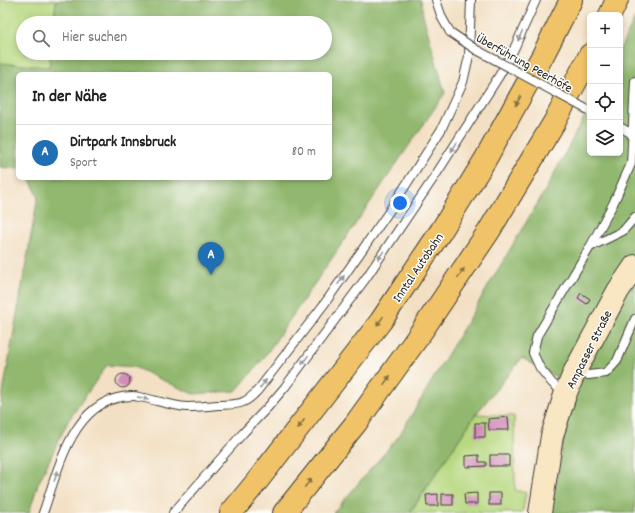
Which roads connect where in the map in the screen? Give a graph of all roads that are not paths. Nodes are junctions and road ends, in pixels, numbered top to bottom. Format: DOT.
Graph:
graph roads {
  1 [pos="436,0"];
  2 [pos="471,0"];
  3 [pos="536,0"];
  4 [pos="554,0"];
  5 [pos="571,0"];
  6 [pos="617,0"];
  7 [pos="611,12"];
  8 [pos="543,55"];
  9 [pos="587,61"];
  10 [pos="635,81"];
  11 [pos="587,109"];
  12 [pos="623,129"];
  13 [pos="632,134"];
  14 [pos="635,217"];
  15 [pos="590,247"];
  16 [pos="635,266"];
  17 [pos="635,319"];
  18 [pos="575,371"];
  19 [pos="565,395"];
  20 [pos="43,513"];
  21 [pos="173,513"];
  22 [pos="231,513"];
  23 [pos="284,513"];
  24 [pos="540,513"];
  1 -- 11 [label="lane, Überführung Peerhöfe, bridge"];
  20 -- 2 [label="lane, one-way"];
  3 -- 21 [label="lane, one-way"];
  4 -- 8 [label="highway"];
  5 -- 8 [label="highway, Inntal Autobahn"];
  6 -- 7 [label="highway"];
  8 -- 22 [label="highway, Inntal Autobahn, one-way"];
  23 -- 9 [label="highway, one-way"];
  10 -- 13 [label="lane"];
  12 -- 13 [label="lane"];
  13 -- 15 [label="lane"];
  14 -- 15 [label="lane"];
  15 -- 19 [label="lane"];
  16 -- 18 [label="main road, Ampasser Straße"];
  17 -- 18 [label="lane"];
  18 -- 19 [label="main road, Ampasser Straße"];
  19 -- 24 [label="main road, Ampasser Straße"];
}
